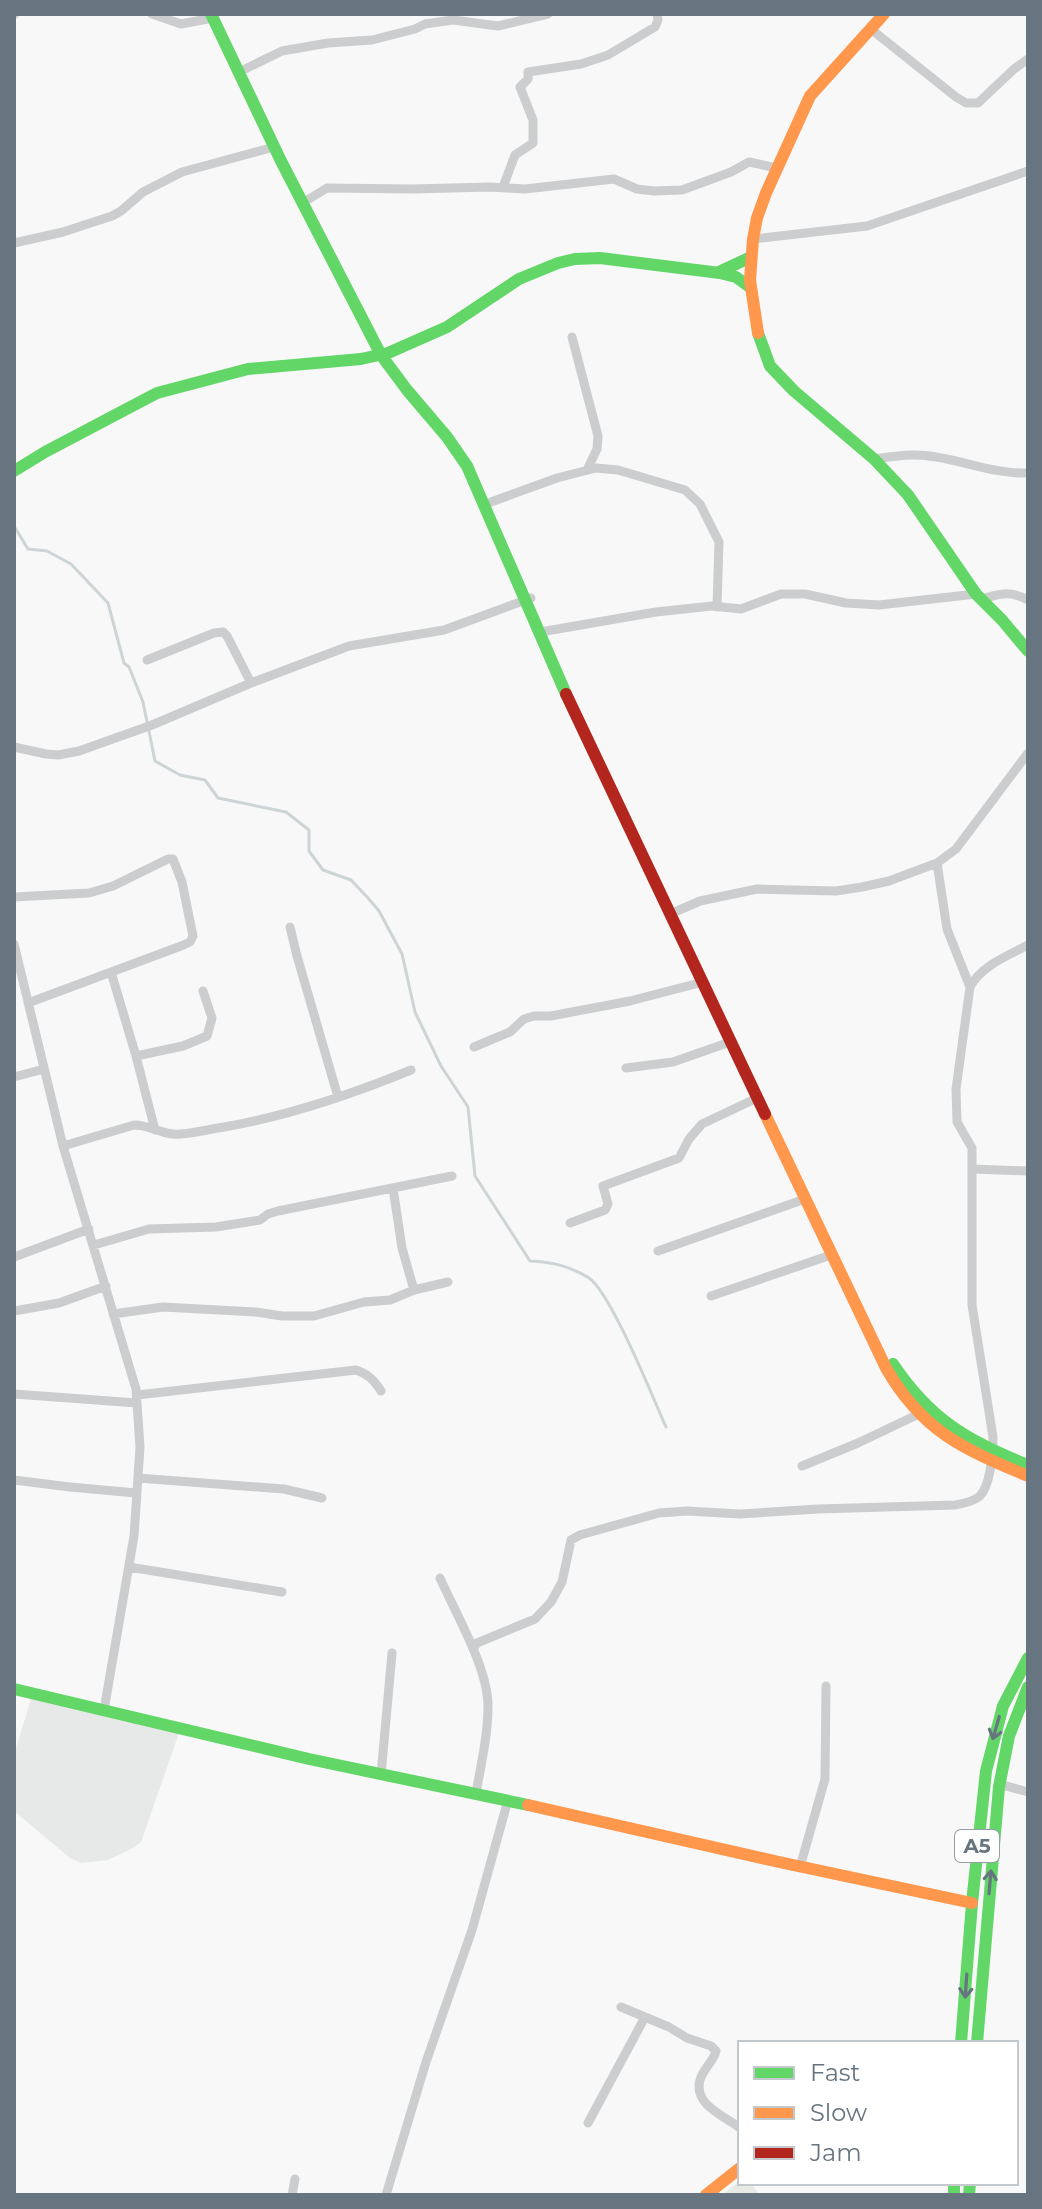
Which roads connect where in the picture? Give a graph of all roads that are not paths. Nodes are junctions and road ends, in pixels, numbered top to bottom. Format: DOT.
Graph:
graph roads {
  1 [pos="152,14"];
  2 [pos="548,14"];
  3 [pos="657,14"];
  4 [pos="884,14"];
  5 [pos="214,15"];
  6 [pos="872,30"];
  7 [pos="1028,59"];
  8 [pos="245,69"];
  9 [pos="274,147"];
  10 [pos="777,168"];
  11 [pos="1028,171"];
  12 [pos="503,187"];
  13 [pos="309,199"];
  14 [pos="753,239"];
  15 [pos="14,243"];
  16 [pos="751,257"];
  17 [pos="721,271"];
  18 [pos="751,288"];
  19 [pos="572,337"];
  20 [pos="384,354"];
  21 [pos="874,459"];
  22 [pos="587,470"];
  23 [pos="14,471"];
  24 [pos="1028,473"];
  25 [pos="491,502"];
  26 [pos="979,597"];
  27 [pos="528,599"];
  28 [pos="1028,600"];
  29 [pos="717,607"];
  30 [pos="546,631"];
  31 [pos="1028,651"];
  32 [pos="147,660"];
  33 [pos="251,683"];
  34 [pos="14,747"];
  35 [pos="1028,753"];
  36 [pos="937,863"];
  37 [pos="14,897"];
  38 [pos="677,911"];
  39 [pos="290,927"];
  40 [pos="14,945"];
  41 [pos="1028,945"];
  42 [pos="111,972"];
  43 [pos="703,982"];
  44 [pos="970,987"];
  45 [pos="203,991"];
  46 [pos="28,1003"];
  47 [pos="730,1042"];
  48 [pos="474,1047"];
  49 [pos="136,1056"];
  50 [pos="626,1068"];
  51 [pos="44,1069"];
  52 [pos="411,1070"];
  53 [pos="14,1077"];
  54 [pos="338,1097"];
  55 [pos="757,1098"];
  56 [pos="155,1130"];
  57 [pos="63,1146"];
  58 [pos="972,1169"];
  59 [pos="1028,1171"];
  60 [pos="452,1176"];
  61 [pos="393,1188"];
  62 [pos="805,1199"];
  63 [pos="570,1223"];
  64 [pos="89,1229"];
  65 [pos="94,1245"];
  66 [pos="658,1251"];
  67 [pos="831,1255"];
  68 [pos="14,1257"];
  69 [pos="448,1282"];
  70 [pos="106,1286"];
  71 [pos="414,1290"];
  72 [pos="711,1296"];
  73 [pos="14,1311"];
  74 [pos="113,1314"];
  75 [pos="381,1391"];
  76 [pos="14,1394"];
  77 [pos="137,1399"];
  78 [pos="923,1412"];
  79 [pos="993,1457"];
  80 [pos="1028,1465"];
  81 [pos="802,1466"];
  82 [pos="1028,1476"];
  83 [pos="138,1478"];
  84 [pos="14,1480"];
  85 [pos="136,1493"];
  86 [pos="322,1498"];
  87 [pos="129,1567"];
  88 [pos="440,1578"];
  89 [pos="282,1592"];
  90 [pos="473,1649"];
  91 [pos="392,1653"];
  92 [pos="1028,1658"];
  93 [pos="826,1686"];
  94 [pos="1028,1687"];
  95 [pos="14,1689"];
  96 [pos="104,1710"];
  97 [pos="381,1775"];
  98 [pos="999,1784"];
  99 [pos="1028,1792"];
  100 [pos="476,1793"];
  101 [pos="508,1800"];
  102 [pos="800,1867"];
  103 [pos="972,1903"];
  104 [pos="621,2007"];
  105 [pos="645,2017"];
  106 [pos="961,2041"];
  107 [pos="977,2041"];
  108 [pos="588,2123"];
  109 [pos="738,2127"];
  110 [pos="738,2170"];
  111 [pos="295,2179"];
  112 [pos="292,2195"];
  113 [pos="386,2195"];
  114 [pos="706,2195"];
  1 -- 5 [label="street"];
  2 -- 8 [label="street"];
  3 -- 12 [label="street"];
  4 -- 6 [label="main road"];
  5 -- 8 [label="main road"];
  5 -- 9 [label="main road"];
  6 -- 7 [label="street"];
  6 -- 10 [label="main road"];
  8 -- 13 [label="main road"];
  9 -- 15 [label="street"];
  9 -- 20 [label="main road"];
  10 -- 12 [label="street"];
  10 -- 14 [label="main road"];
  11 -- 14 [label="street"];
  12 -- 13 [label="street"];
  13 -- 20 [label="main road"];
  14 -- 16 [label="main road"];
  16 -- 17 [label="main road"];
  16 -- 18 [label="main road"];
  17 -- 18 [label="main road"];
  17 -- 20 [label="main road"];
  18 -- 21 [label="main road"];
  19 -- 22 [label="street"];
  20 -- 23 [label="main road"];
  20 -- 25 [label="main road"];
  20 -- 27 [label="main road"];
  21 -- 24 [label="street"];
  21 -- 26 [label="main road"];
  22 -- 25 [label="street"];
  22 -- 29 [label="street"];
  25 -- 27 [label="main road"];
  26 -- 28 [label="street"];
  26 -- 29 [label="street"];
  26 -- 31 [label="main road"];
  27 -- 30 [label="main road"];
  27 -- 33 [label="street"];
  27 -- 43 [label="main road"];
  29 -- 30 [label="street"];
  30 -- 38 [label="main road"];
  32 -- 33 [label="street"];
  33 -- 34 [label="street"];
  35 -- 36 [label="street"];
  36 -- 38 [label="street"];
  36 -- 44 [label="street"];
  37 -- 42 [label="street"];
  38 -- 78 [label="main road"];
  39 -- 54 [label="street"];
  40 -- 46 [label="street"];
  41 -- 44 [label="street"];
  42 -- 46 [label="street"];
  42 -- 49 [label="street"];
  43 -- 47 [label="main road"];
  43 -- 48 [label="street"];
  44 -- 58 [label="street"];
  45 -- 49 [label="street"];
  46 -- 51 [label="street"];
  47 -- 50 [label="street"];
  47 -- 55 [label="main road"];
  49 -- 56 [label="street"];
  51 -- 53 [label="street"];
  51 -- 57 [label="street"];
  52 -- 54 [label="street"];
  54 -- 56 [label="street"];
  55 -- 62 [label="main road"];
  55 -- 63 [label="street"];
  56 -- 57 [label="street"];
  57 -- 64 [label="street"];
  58 -- 59 [label="street"];
  58 -- 79 [label="street"];
  60 -- 61 [label="street"];
  61 -- 65 [label="street"];
  61 -- 71 [label="street"];
  62 -- 66 [label="street"];
  62 -- 67 [label="main road"];
  64 -- 65 [label="street"];
  64 -- 68 [label="street"];
  65 -- 70 [label="street"];
  67 -- 72 [label="street"];
  67 -- 78 [label="main road"];
  69 -- 71 [label="street"];
  70 -- 73 [label="street"];
  70 -- 74 [label="street"];
  71 -- 74 [label="street"];
  74 -- 77 [label="street"];
  75 -- 77 [label="street"];
  76 -- 77 [label="street"];
  77 -- 83 [label="street"];
  78 -- 79 [label="main road"];
  78 -- 81 [label="street"];
  79 -- 80 [label="main road"];
  79 -- 82 [label="main road"];
  79 -- 90 [label="street"];
  83 -- 85 [label="street"];
  83 -- 86 [label="street"];
  84 -- 85 [label="street"];
  85 -- 87 [label="street"];
  87 -- 89 [label="street"];
  87 -- 96 [label="street"];
  88 -- 90 [label="street"];
  90 -- 100 [label="street"];
  91 -- 97 [label="street"];
  92 -- 103 [label="main road, A5, one-way"];
  93 -- 102 [label="street"];
  94 -- 98 [label="main road, A5"];
  95 -- 96 [label="main road"];
  96 -- 97 [label="main road"];
  97 -- 100 [label="main road"];
  98 -- 99 [label="street"];
  107 -- 98 [label="main road, A5, one-way"];
  100 -- 101 [label="main road"];
  101 -- 102 [label="main road"];
  101 -- 113 [label="street"];
  102 -- 103 [label="main road"];
  103 -- 106 [label="main road, A5, one-way"];
  104 -- 105 [label="street"];
  105 -- 108 [label="street"];
  105 -- 109 [label="street"];
  110 -- 114 [label="main road"];
  111 -- 112 [label="street"];
}
